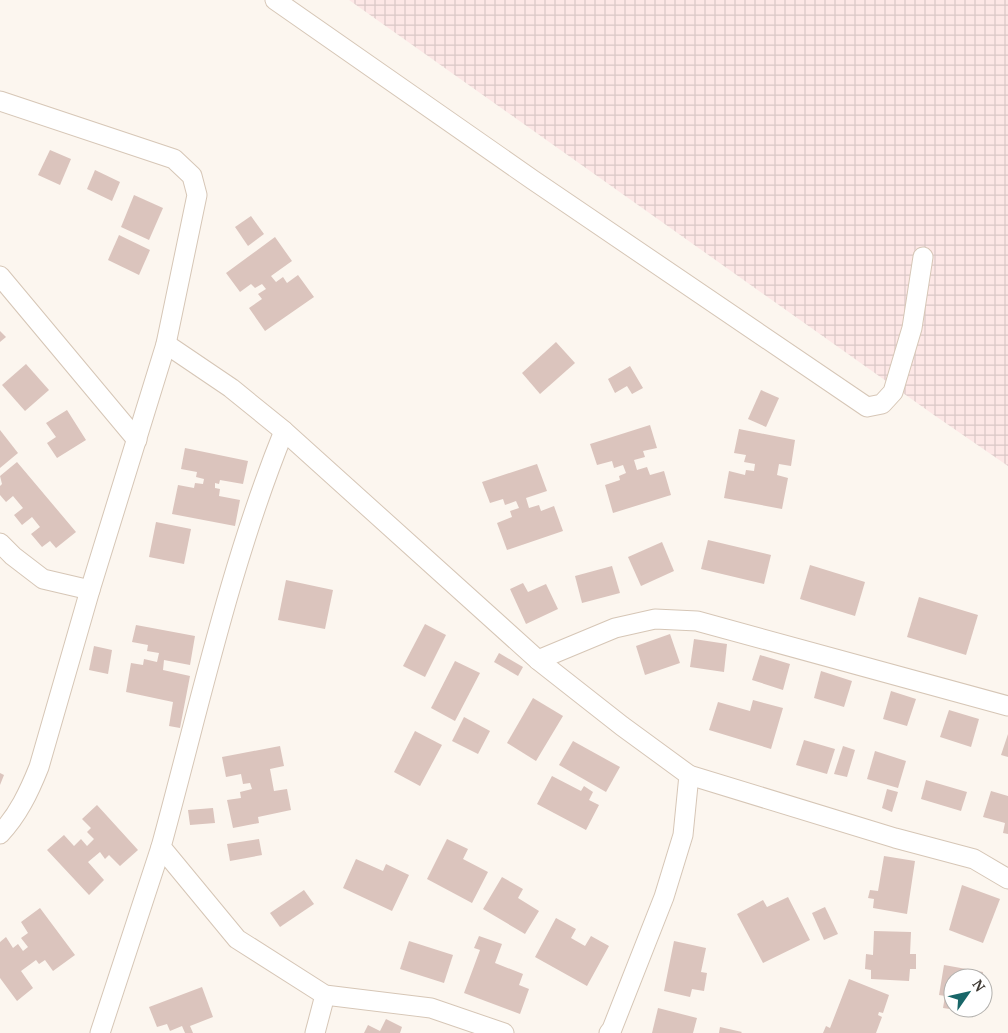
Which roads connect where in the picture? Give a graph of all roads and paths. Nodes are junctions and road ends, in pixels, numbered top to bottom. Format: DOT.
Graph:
graph roads {
  1 [pos="275,0"];
  2 [pos="0,101"];
  3 [pos="923,257"];
  4 [pos="0,276"];
  5 [pos="166,344"];
  6 [pos="284,431"];
  7 [pos="138,440"];
  8 [pos="0,543"];
  9 [pos="90,590"];
  10 [pos="538,660"];
  11 [pos="1008,706"];
  12 [pos="689,775"];
  13 [pos="0,834"];
  14 [pos="161,847"];
  15 [pos="1008,879"];
  16 [pos="325,994"];
  17 [pos="100,1033"];
  18 [pos="314,1033"];
  19 [pos="504,1033"];
  20 [pos="609,1033"];
  1 -- 3 [label="street"];
  2 -- 5 [label="street"];
  4 -- 7 [label="street"];
  5 -- 6 [label="street"];
  5 -- 7 [label="street"];
  6 -- 10 [label="street"];
  6 -- 14 [label="street"];
  7 -- 9 [label="street"];
  8 -- 9 [label="street"];
  9 -- 13 [label="street"];
  10 -- 11 [label="street"];
  10 -- 12 [label="street"];
  12 -- 15 [label="street"];
  12 -- 20 [label="street"];
  14 -- 16 [label="street"];
  14 -- 17 [label="street"];
  16 -- 18 [label="street"];
  16 -- 19 [label="street"];
}
